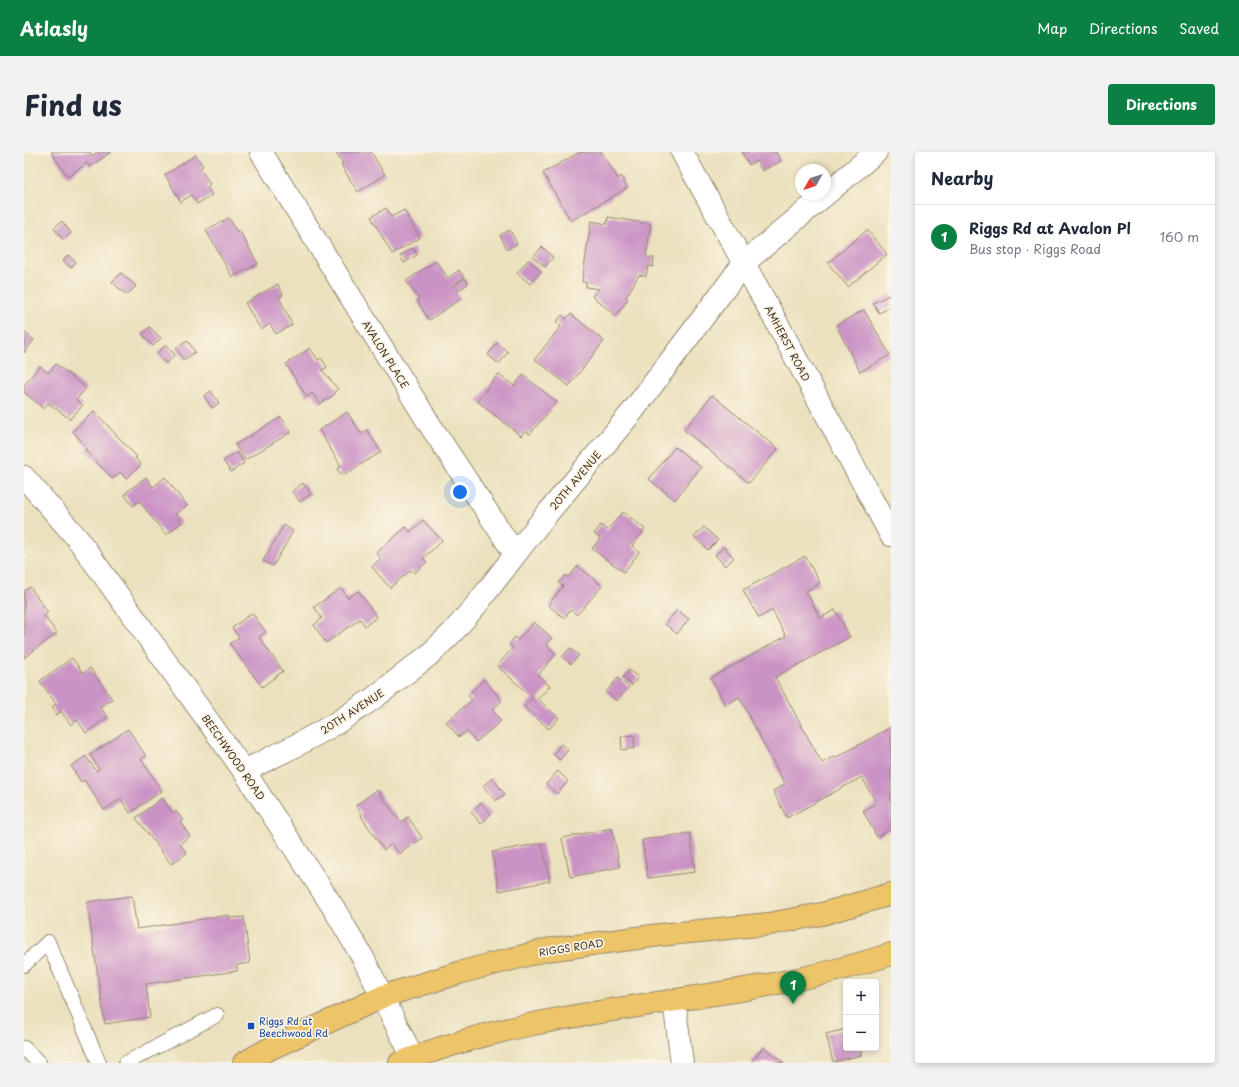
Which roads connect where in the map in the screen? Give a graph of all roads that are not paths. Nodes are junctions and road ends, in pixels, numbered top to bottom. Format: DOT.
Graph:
graph roads {
  1 [pos="261,152"];
  2 [pos="682,152"];
  3 [pos="876,152"];
  4 [pos="744,263"];
  5 [pos="24,477"];
  6 [pos="891,535"];
  7 [pos="515,554"];
  8 [pos="244,771"];
  9 [pos="891,894"];
  10 [pos="891,954"];
  11 [pos="24,965"];
  12 [pos="384,996"];
  13 [pos="674,1000"];
  14 [pos="217,1015"];
  15 [pos="24,1048"];
  16 [pos="406,1060"];
  17 [pos="39,1063"];
  18 [pos="99,1063"];
  19 [pos="126,1063"];
  20 [pos="244,1063"];
  21 [pos="682,1063"];
  1 -- 7 [label="street, AVALON PLACE"];
  2 -- 4 [label="street, AMHERST ROAD"];
  3 -- 4 [label="street, 20TH AVENUE"];
  4 -- 6 [label="street, AMHERST ROAD"];
  4 -- 7 [label="street, 20TH AVENUE"];
  5 -- 8 [label="street, BEECHWOOD ROAD"];
  7 -- 8 [label="street, 20TH AVENUE"];
  8 -- 12 [label="street, BEECHWOOD ROAD"];
  9 -- 12 [label="main road, RIGGS ROAD"];
  10 -- 13 [label="main road"];
  11 -- 18 [label="lane"];
  12 -- 16 [label="street, BEECHWOOD ROAD"];
  12 -- 20 [label="main road, RIGGS ROAD"];
  13 -- 16 [label="main road"];
  13 -- 21 [label="street"];
  14 -- 19 [label="lane"];
  15 -- 17 [label="lane"];
}
